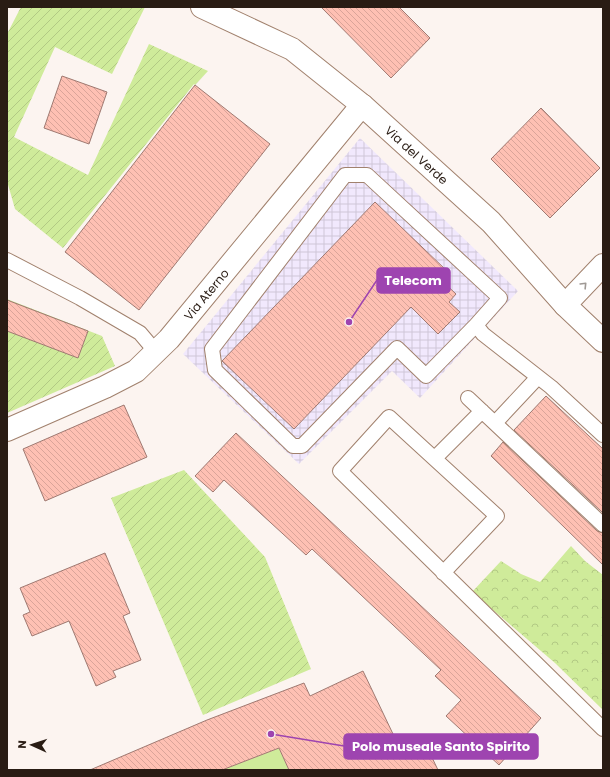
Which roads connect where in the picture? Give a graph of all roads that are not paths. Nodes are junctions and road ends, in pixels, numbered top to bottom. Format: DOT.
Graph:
graph roads {
  1 [pos="202,7"];
  2 [pos="362,105"];
  3 [pos="7,260"];
  4 [pos="603,265"];
  5 [pos="565,304"];
  6 [pos="476,326"];
  7 [pos="603,341"];
  8 [pos="156,352"];
  9 [pos="538,377"];
  10 [pos="468,398"];
  11 [pos="482,411"];
  12 [pos="495,423"];
  13 [pos="7,430"];
  14 [pos="603,435"];
  15 [pos="435,458"];
  16 [pos="603,525"];
  17 [pos="443,573"];
  18 [pos="603,729"];
  1 -- 2 [label="street, Via del Verde"];
  2 -- 5 [label="street, Via del Verde"];
  2 -- 8 [label="street, Via Aterno"];
  3 -- 8 [label="lane"];
  5 -- 4 [label="street, one-way"];
  5 -- 7 [label="street, Via del Verde"];
  6 -- 6 [label="lane"];
  6 -- 9 [label="lane"];
  8 -- 13 [label="street, Via Aterno"];
  9 -- 12 [label="lane"];
  9 -- 14 [label="lane"];
  10 -- 11 [label="lane"];
  11 -- 12 [label="lane"];
  11 -- 15 [label="lane"];
  12 -- 16 [label="lane"];
  15 -- 17 [label="lane"];
  15 -- 17 [label="lane"];
  17 -- 18 [label="lane"];
}
